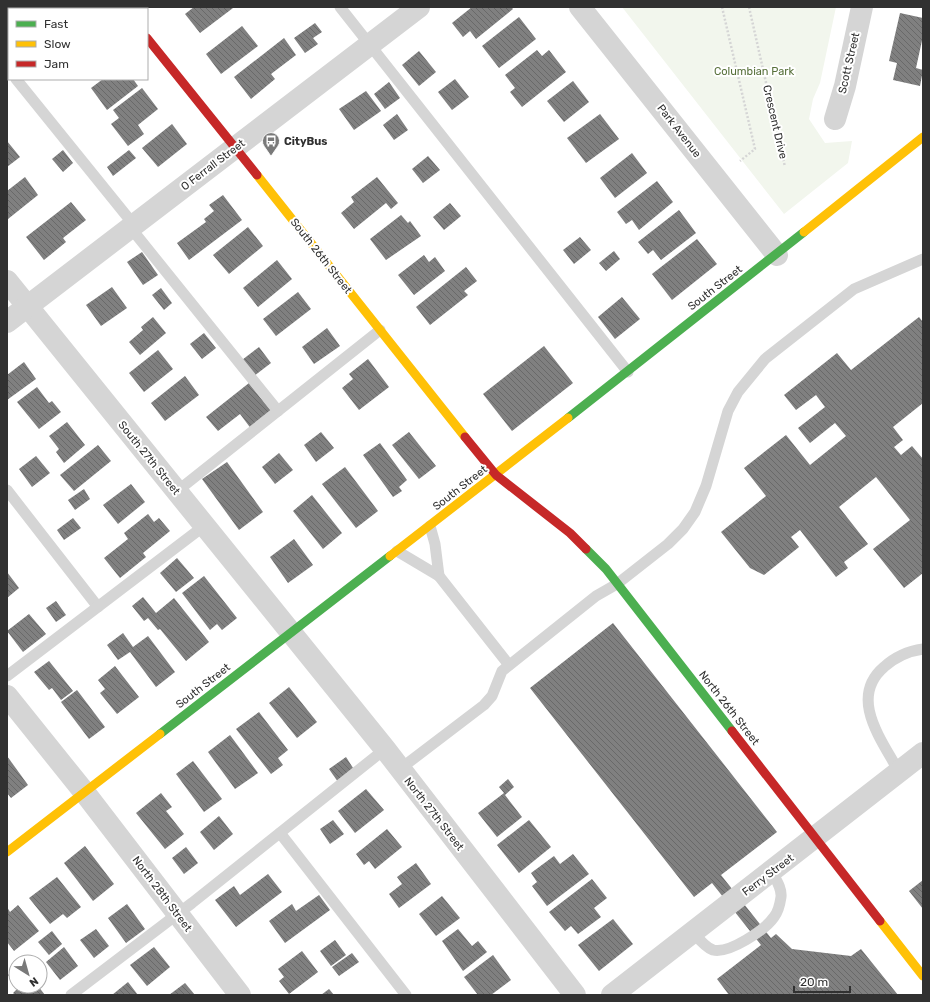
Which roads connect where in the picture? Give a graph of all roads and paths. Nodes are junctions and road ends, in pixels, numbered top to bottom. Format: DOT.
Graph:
graph roads {
  1 [pos="340,7"];
  2 [pos="419,7"];
  3 [pos="580,7"];
  4 [pos="722,7"];
  5 [pos="749,7"];
  6 [pos="862,7"];
  7 [pos="148,39"];
  8 [pos="370,44"];
  9 [pos="17,80"];
  10 [pos="835,119"];
  11 [pos="923,137"];
  12 [pos="236,148"];
  13 [pos="740,161"];
  14 [pos="785,167"];
  15 [pos="132,226"];
  16 [pos="777,255"];
  17 [pos="923,259"];
  18 [pos="7,281"];
  19 [pos="28,306"];
  20 [pos="7,322"];
  21 [pos="380,330"];
  22 [pos="628,372"];
  23 [pos="278,411"];
  24 [pos="496,475"];
  25 [pos="7,490"];
  26 [pos="176,492"];
  27 [pos="204,526"];
  28 [pos="430,526"];
  29 [pos="397,551"];
  30 [pos="439,576"];
  31 [pos="617,584"];
  32 [pos="98,607"];
  33 [pos="291,634"];
  34 [pos="923,648"];
  35 [pos="508,666"];
  36 [pos="7,676"];
  37 [pos="7,696"];
  38 [pos="385,750"];
  39 [pos="922,756"];
  40 [pos="400,769"];
  41 [pos="899,772"];
  42 [pos="85,793"];
  43 [pos="280,832"];
  44 [pos="816,838"];
  45 [pos="7,852"];
  46 [pos="772,872"];
  47 [pos="177,914"];
  48 [pos="693,932"];
  49 [pos="923,976"];
  50 [pos="71,995"];
  51 [pos="240,995"];
  52 [pos="406,995"];
  53 [pos="575,995"];
  54 [pos="612,995"];
  1 -- 8 [label="lane"];
  2 -- 8 [label="street, O Ferrall Street"];
  3 -- 16 [label="street, Park Avenue"];
  4 -- 13 [label="path"];
  5 -- 14 [label="path, Crescent Drive"];
  6 -- 10 [label="street, Scott Street"];
  7 -- 12 [label="street, South 26th Street"];
  8 -- 12 [label="street, O Ferrall Street"];
  8 -- 22 [label="lane"];
  9 -- 15 [label="lane"];
  11 -- 16 [label="street, South Street"];
  12 -- 15 [label="street, O Ferrall Street"];
  12 -- 21 [label="street, South 26th Street"];
  15 -- 19 [label="street, O Ferrall Street"];
  15 -- 23 [label="lane"];
  16 -- 22 [label="street, South Street"];
  17 -- 31 [label="lane"];
  18 -- 19 [label="street, South 27th Street"];
  19 -- 20 [label="street, O Ferrall Street"];
  19 -- 26 [label="street, South 27th Street"];
  21 -- 23 [label="lane"];
  21 -- 24 [label="street, South 26th Street"];
  22 -- 24 [label="street, South Street"];
  23 -- 26 [label="lane"];
  24 -- 28 [label="street, South Street"];
  24 -- 31 [label="street, North 26th Street"];
  25 -- 32 [label="lane"];
  26 -- 27 [label="street, South 27th Street"];
  27 -- 32 [label="lane"];
  27 -- 33 [label="street, South 27th Street"];
  28 -- 29 [label="street, South Street"];
  28 -- 30 [label="lane"];
  29 -- 30 [label="lane"];
  29 -- 33 [label="street, South Street"];
  30 -- 35 [label="lane"];
  31 -- 35 [label="lane"];
  31 -- 44 [label="street, North 26th Street"];
  32 -- 36 [label="lane"];
  33 -- 38 [label="street, North 27th Street"];
  33 -- 42 [label="street, South Street"];
  34 -- 41 [label="lane"];
  35 -- 40 [label="lane"];
  37 -- 42 [label="street, North 28th Street"];
  38 -- 40 [label="street, North 27th Street"];
  38 -- 43 [label="lane"];
  39 -- 41 [label="street, Ferry Street"];
  40 -- 53 [label="street, North 27th Street"];
  41 -- 44 [label="street, Ferry Street"];
  42 -- 45 [label="street, South Street"];
  42 -- 47 [label="street, North 28th Street"];
  43 -- 47 [label="lane"];
  43 -- 52 [label="lane"];
  44 -- 46 [label="street, Ferry Street"];
  44 -- 49 [label="street, North 26th Street"];
  46 -- 48 [label="street, Ferry Street"];
  46 -- 48 [label="lane"];
  47 -- 50 [label="lane"];
  47 -- 51 [label="street, North 28th Street"];
  48 -- 54 [label="street, Ferry Street"];
}
